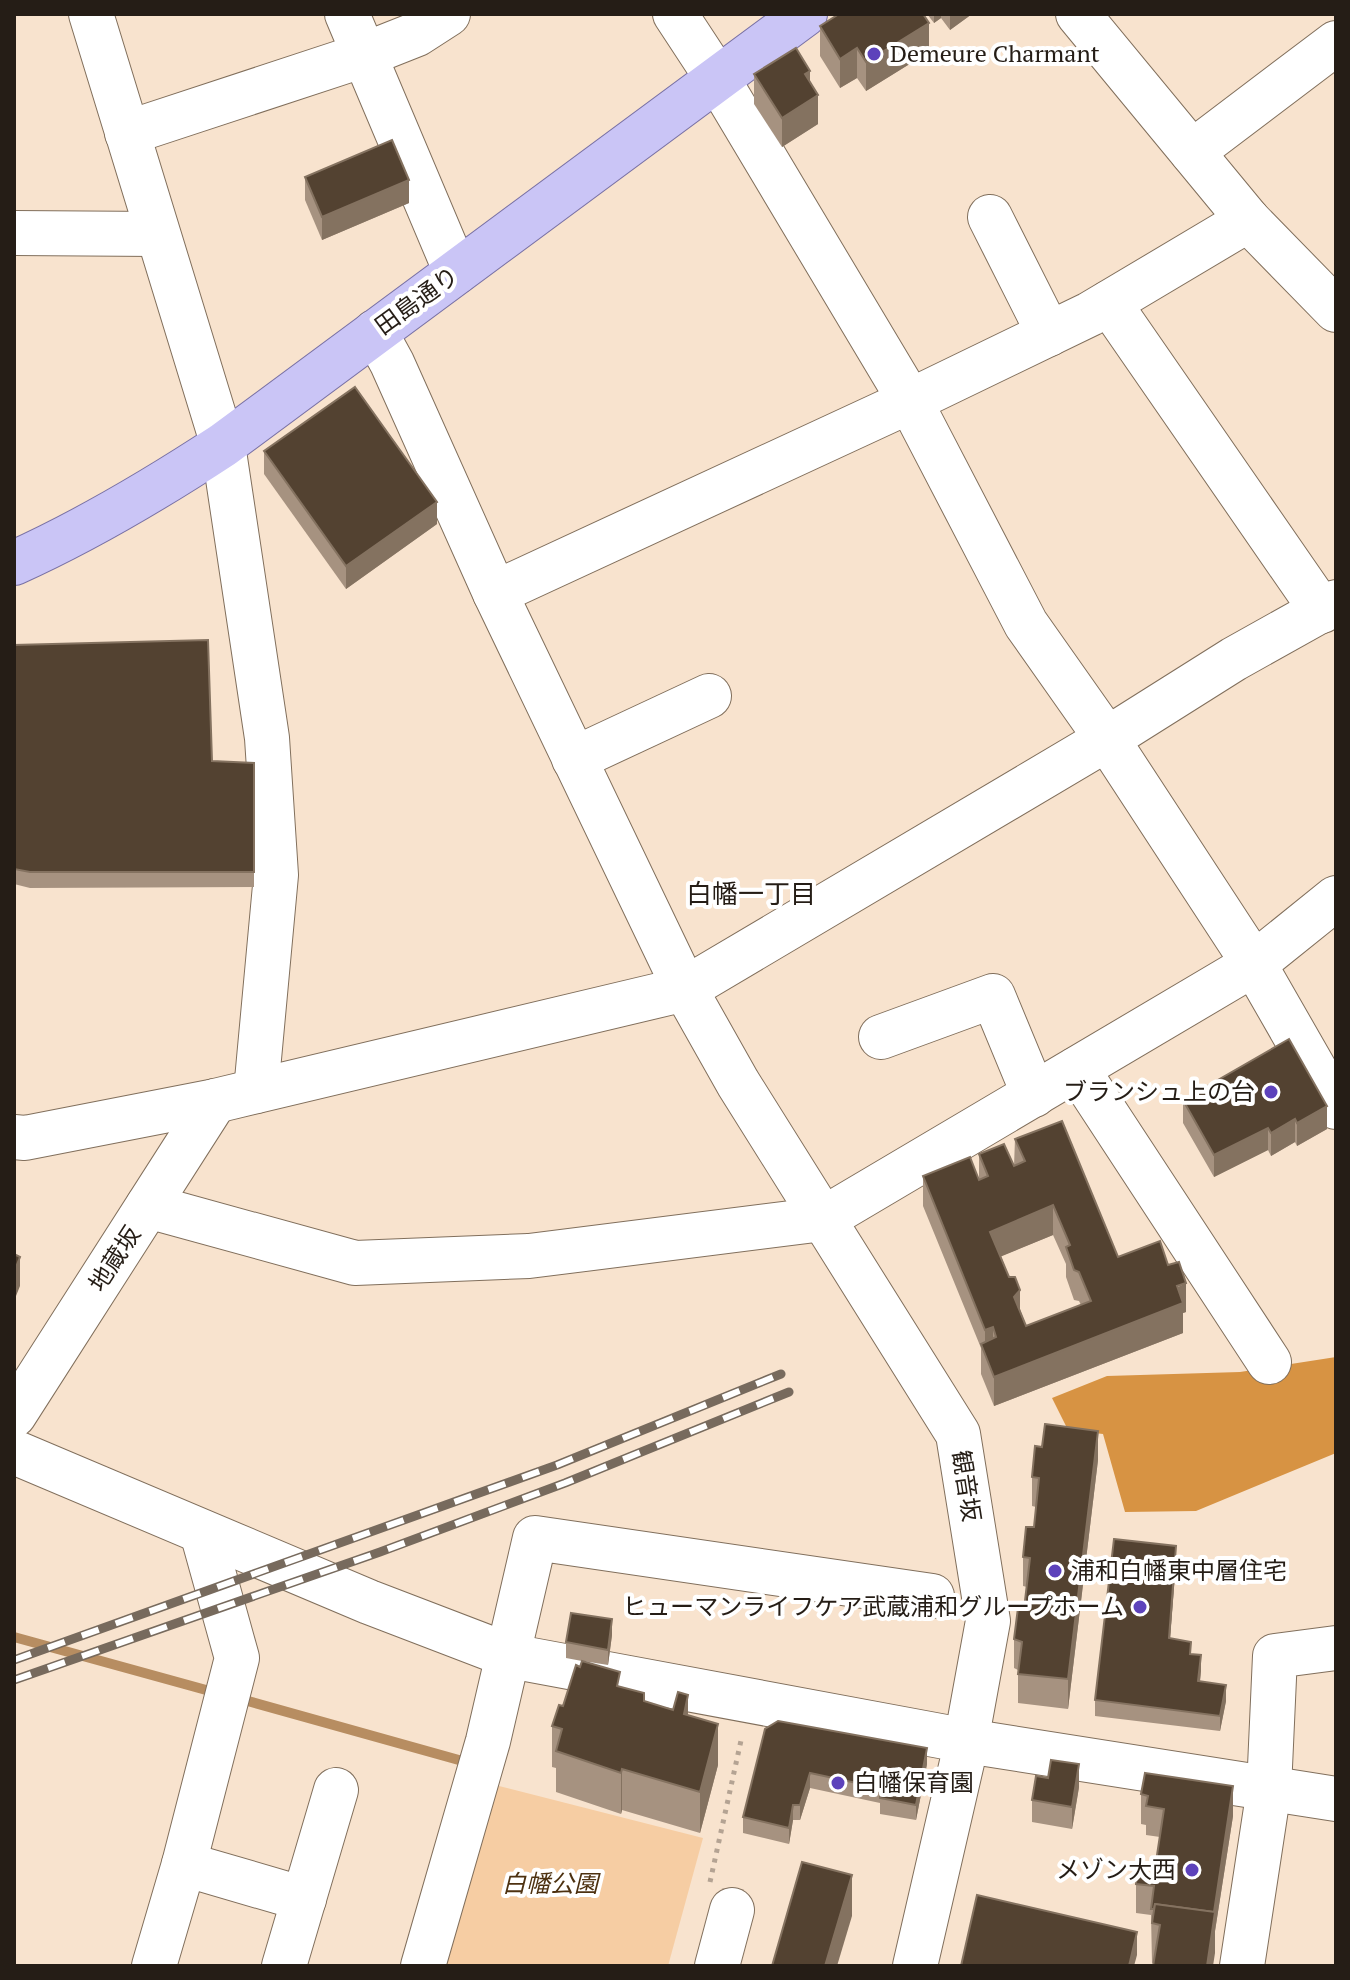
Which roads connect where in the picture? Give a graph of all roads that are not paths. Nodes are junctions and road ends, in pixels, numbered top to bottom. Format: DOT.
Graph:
graph roads {
  1 [pos="91,14"];
  2 [pos="347,14"];
  3 [pos="448,14"];
  4 [pos="675,14"];
  5 [pos="805,14"];
  6 [pos="1078,14"];
  7 [pos="1336,43"];
  8 [pos="364,55"];
  9 [pos="717,78"];
  10 [pos="127,133"];
  11 [pos="1192,152"];
  12 [pos="990,217"];
  13 [pos="1248,220"];
  14 [pos="14,233"];
  15 [pos="157,234"];
  16 [pos="456,272"];
  17 [pos="1109,303"];
  18 [pos="1336,310"];
  19 [pos="375,332"];
  20 [pos="1049,334"];
  21 [pos="910,401"];
  22 [pos="223,445"];
  23 [pos="14,563"];
  24 [pos="495,593"];
  25 [pos="1329,607"];
  26 [pos="709,696"];
  27 [pos="1107,739"];
  28 [pos="574,759"];
  29 [pos="1336,898"];
  30 [pos="1254,964"];
  31 [pos="685,989"];
  32 [pos="881,1037"];
  33 [pos="1077,1069"];
  34 [pos="1034,1095"];
  35 [pos="235,1096"];
  36 [pos="1336,1107"];
  37 [pos="14,1137"];
  38 [pos="148,1206"];
  39 [pos="823,1219"];
  40 [pos="1269,1362"];
  41 [pos="14,1415"];
  42 [pos="14,1452"];
  43 [pos="202,1532"];
  44 [pos="932,1596"];
  45 [pos="1336,1648"];
  46 [pos="510,1656"];
  47 [pos="967,1741"];
  48 [pos="1269,1789"];
  49 [pos="336,1790"];
  50 [pos="1336,1799"];
  51 [pos="184,1864"];
  52 [pos="304,1899"];
  53 [pos="732,1910"];
  54 [pos="154,1966"];
  55 [pos="284,1966"];
  56 [pos="423,1966"];
  57 [pos="717,1966"];
  58 [pos="915,1966"];
  59 [pos="1242,1966"];
  1 -- 10 [label="street"];
  2 -- 8 [label="street"];
  3 -- 8 [label="street"];
  4 -- 9 [label="street"];
  5 -- 9 [label="main road, 田島通り"];
  6 -- 11 [label="street"];
  7 -- 11 [label="street"];
  8 -- 10 [label="street"];
  8 -- 16 [label="street"];
  9 -- 16 [label="main road, 田島通り"];
  9 -- 21 [label="street"];
  10 -- 15 [label="street"];
  11 -- 13 [label="street"];
  12 -- 20 [label="street"];
  13 -- 17 [label="street"];
  13 -- 18 [label="street"];
  14 -- 15 [label="street"];
  15 -- 22 [label="street"];
  16 -- 19 [label="main road, 田島通り"];
  17 -- 20 [label="street"];
  17 -- 25 [label="street"];
  19 -- 22 [label="main road, 田島通り"];
  19 -- 24 [label="street, 観音坂"];
  20 -- 21 [label="street"];
  21 -- 24 [label="street"];
  21 -- 27 [label="street"];
  22 -- 23 [label="main road, 田島通り"];
  22 -- 35 [label="street"];
  24 -- 28 [label="street, 観音坂"];
  25 -- 27 [label="street"];
  26 -- 28 [label="street"];
  27 -- 30 [label="street"];
  27 -- 31 [label="street"];
  28 -- 31 [label="street, 観音坂"];
  29 -- 30 [label="street"];
  30 -- 33 [label="street"];
  30 -- 36 [label="street"];
  31 -- 35 [label="street"];
  31 -- 39 [label="street, 観音坂"];
  32 -- 34 [label="street"];
  33 -- 34 [label="street"];
  33 -- 40 [label="street"];
  34 -- 39 [label="street"];
  35 -- 37 [label="street"];
  35 -- 38 [label="street, 地蔵坂"];
  38 -- 39 [label="street"];
  38 -- 41 [label="street, 地蔵坂"];
  39 -- 47 [label="street, 観音坂"];
  42 -- 43 [label="street"];
  43 -- 46 [label="street"];
  43 -- 51 [label="street"];
  44 -- 46 [label="street"];
  45 -- 48 [label="street"];
  46 -- 47 [label="street"];
  46 -- 56 [label="street"];
  47 -- 48 [label="street"];
  47 -- 58 [label="street, 観音坂"];
  48 -- 50 [label="street"];
  48 -- 59 [label="street"];
  49 -- 52 [label="street"];
  51 -- 52 [label="street"];
  51 -- 54 [label="street"];
  52 -- 55 [label="street"];
  53 -- 57 [label="street"];
}
